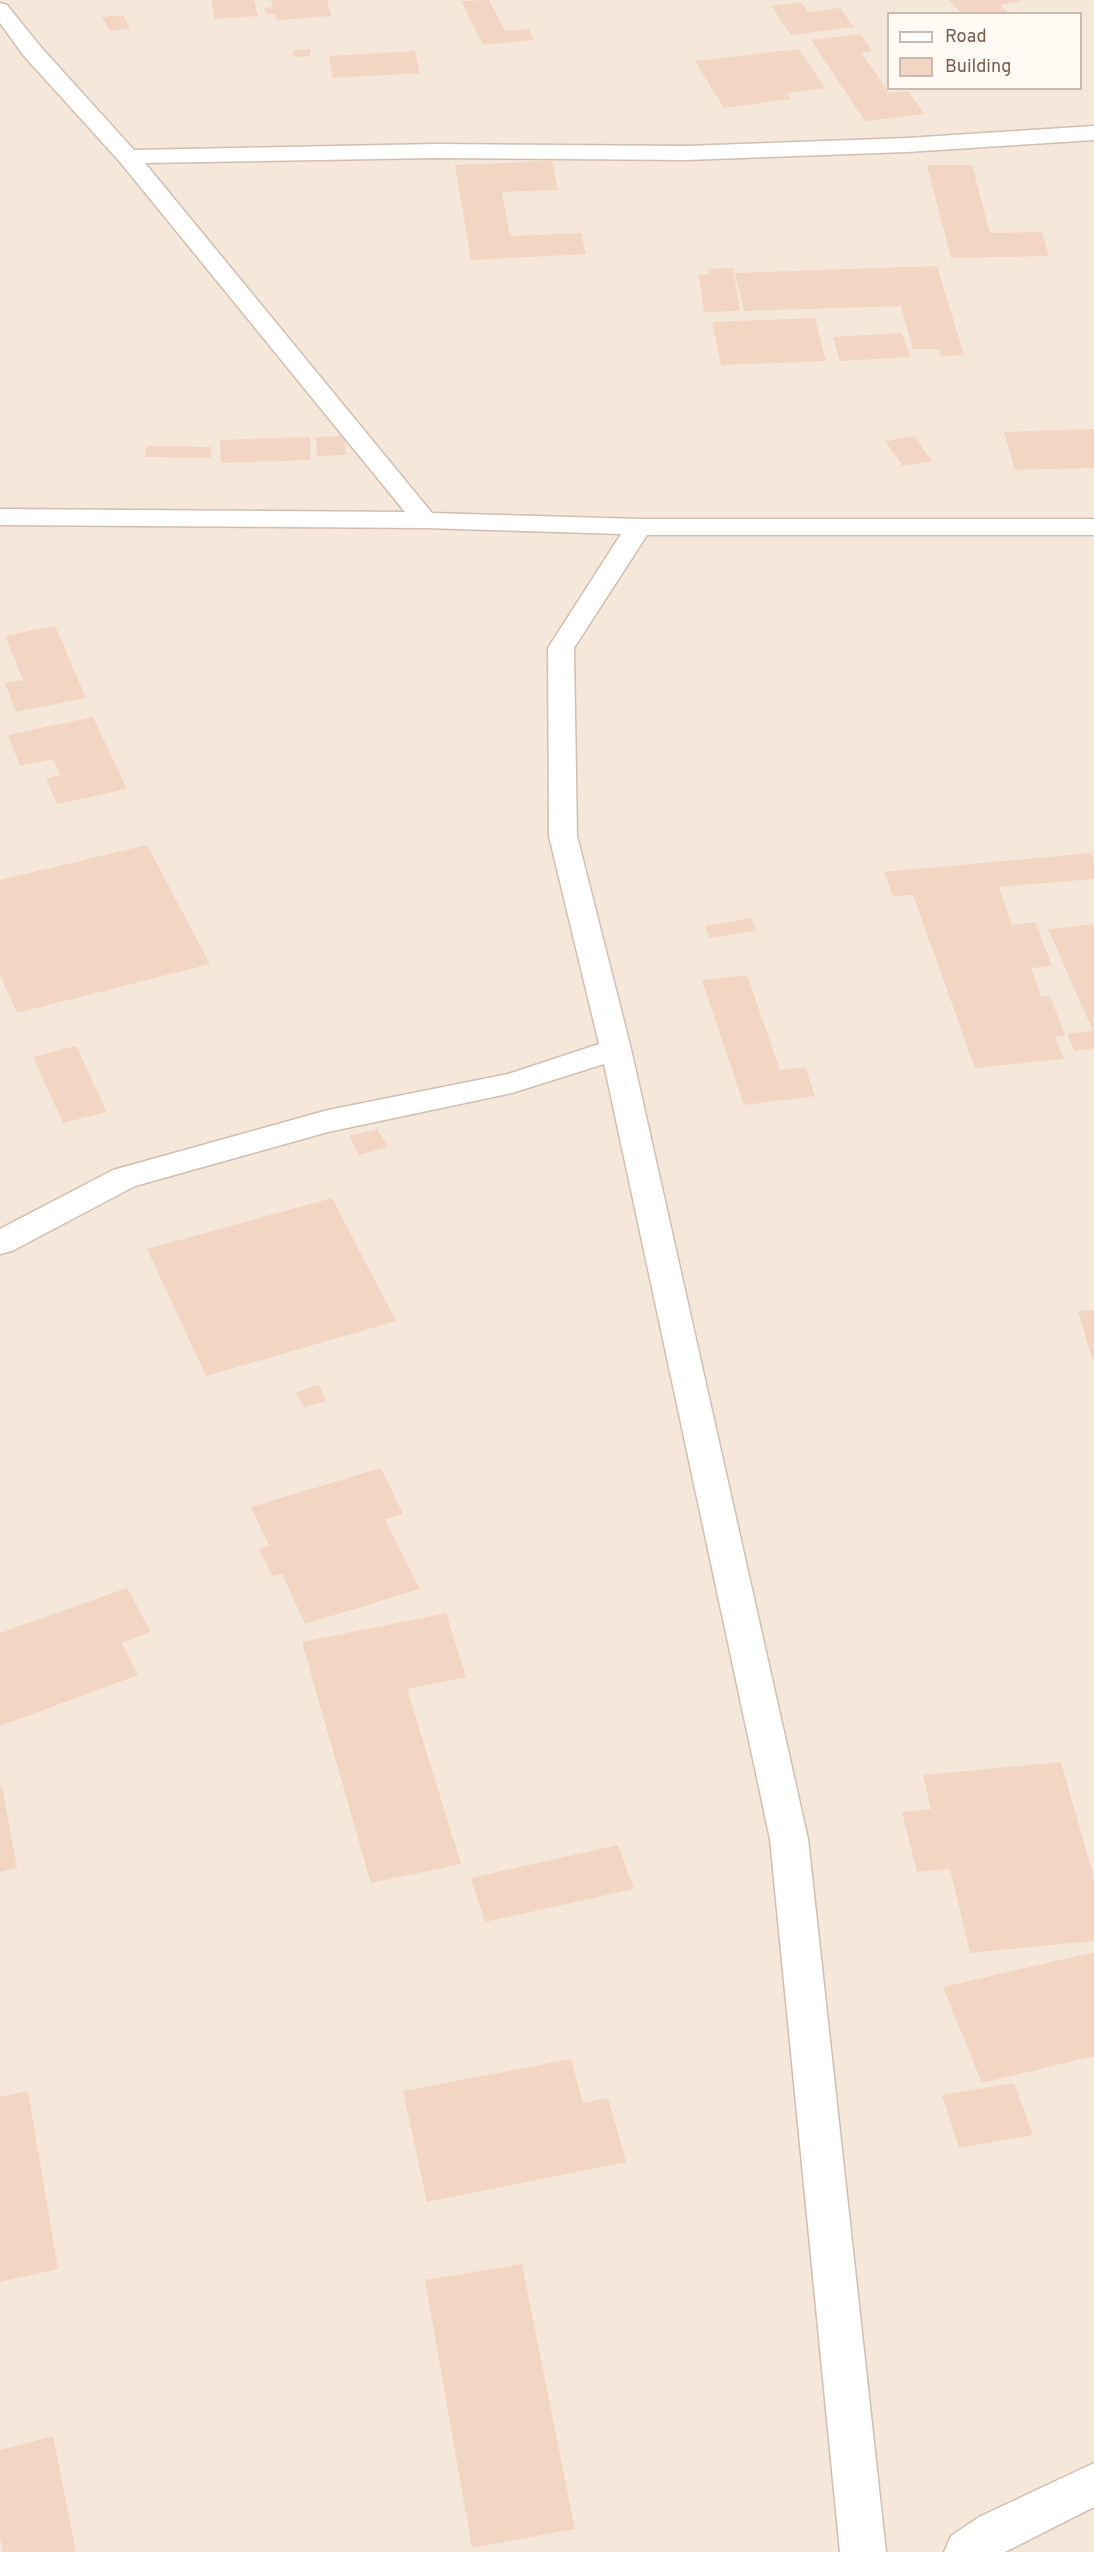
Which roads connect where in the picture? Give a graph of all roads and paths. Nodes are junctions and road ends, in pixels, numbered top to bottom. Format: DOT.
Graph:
graph roads {
  1 [pos="0,9"];
  2 [pos="0,44"];
  3 [pos="32,51"];
  4 [pos="1094,133"];
  5 [pos="128,158"];
  6 [pos="0,517"];
  7 [pos="27,517"];
  8 [pos="425,520"];
  9 [pos="1094,527"];
  10 [pos="639,528"];
  11 [pos="0,539"];
  12 [pos="616,1049"];
  13 [pos="0,1243"];
  14 [pos="1094,2484"];
  15 [pos="863,2552"];
  16 [pos="967,2552"];
  1 -- 3 [label="street"];
  2 -- 3 [label="street"];
  3 -- 5 [label="street"];
  4 -- 5 [label="street"];
  5 -- 8 [label="street"];
  6 -- 7 [label="street"];
  7 -- 8 [label="street"];
  7 -- 11 [label="street"];
  8 -- 10 [label="street"];
  9 -- 10 [label="street"];
  10 -- 12 [label="street"];
  12 -- 13 [label="street"];
  12 -- 15 [label="street"];
  14 -- 16 [label="street"];
}
